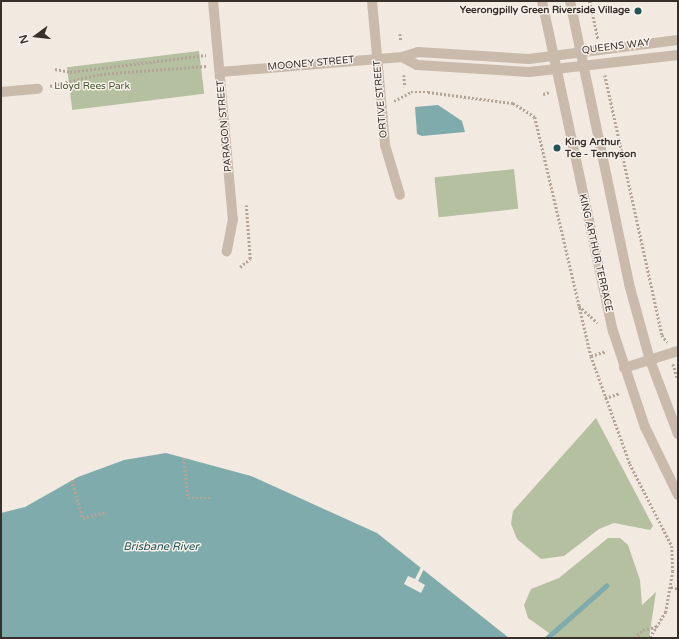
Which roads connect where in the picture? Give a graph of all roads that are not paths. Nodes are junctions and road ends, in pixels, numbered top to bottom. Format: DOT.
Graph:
graph roads {
  1 [pos="213,1"];
  2 [pos="372,1"];
  3 [pos="542,1"];
  4 [pos="570,1"];
  5 [pos="678,40"];
  6 [pos="580,52"];
  7 [pos="678,55"];
  8 [pos="553,56"];
  9 [pos="377,57"];
  10 [pos="402,57"];
  11 [pos="583,67"];
  12 [pos="217,71"];
  13 [pos="556,71"];
  14 [pos="38,89"];
  15 [pos="1,92"];
  16 [pos="400,195"];
  17 [pos="227,251"];
  18 [pos="678,352"];
  19 [pos="650,360"];
  20 [pos="624,368"];
  21 [pos="678,434"];
  22 [pos="678,495"];
  1 -- 12 [label="street, PARAGON STREET"];
  2 -- 9 [label="street, ORTIVE STREET"];
  3 -- 8 [label="street, KING ARTHUR TERRACE"];
  4 -- 6 [label="street"];
  5 -- 6 [label="street, QUEENS WAY"];
  6 -- 8 [label="street, QUEENS WAY"];
  6 -- 11 [label="street"];
  7 -- 11 [label="street, QUEENS WAY"];
  8 -- 10 [label="street, MOONEY STREET"];
  8 -- 13 [label="street, KING ARTHUR TERRACE"];
  9 -- 10 [label="street, MOONEY STREET"];
  9 -- 12 [label="street, MOONEY STREET"];
  9 -- 16 [label="street, ORTIVE STREET"];
  10 -- 13 [label="street, MOONEY STREET"];
  11 -- 13 [label="street, QUEENS WAY"];
  11 -- 19 [label="street"];
  12 -- 17 [label="street, PARAGON STREET"];
  13 -- 20 [label="street, KING ARTHUR TERRACE"];
  14 -- 15 [label="street"];
  18 -- 19 [label="street"];
  19 -- 20 [label="street"];
  19 -- 21 [label="street"];
  20 -- 22 [label="street, KING ARTHUR TERRACE"];
}
